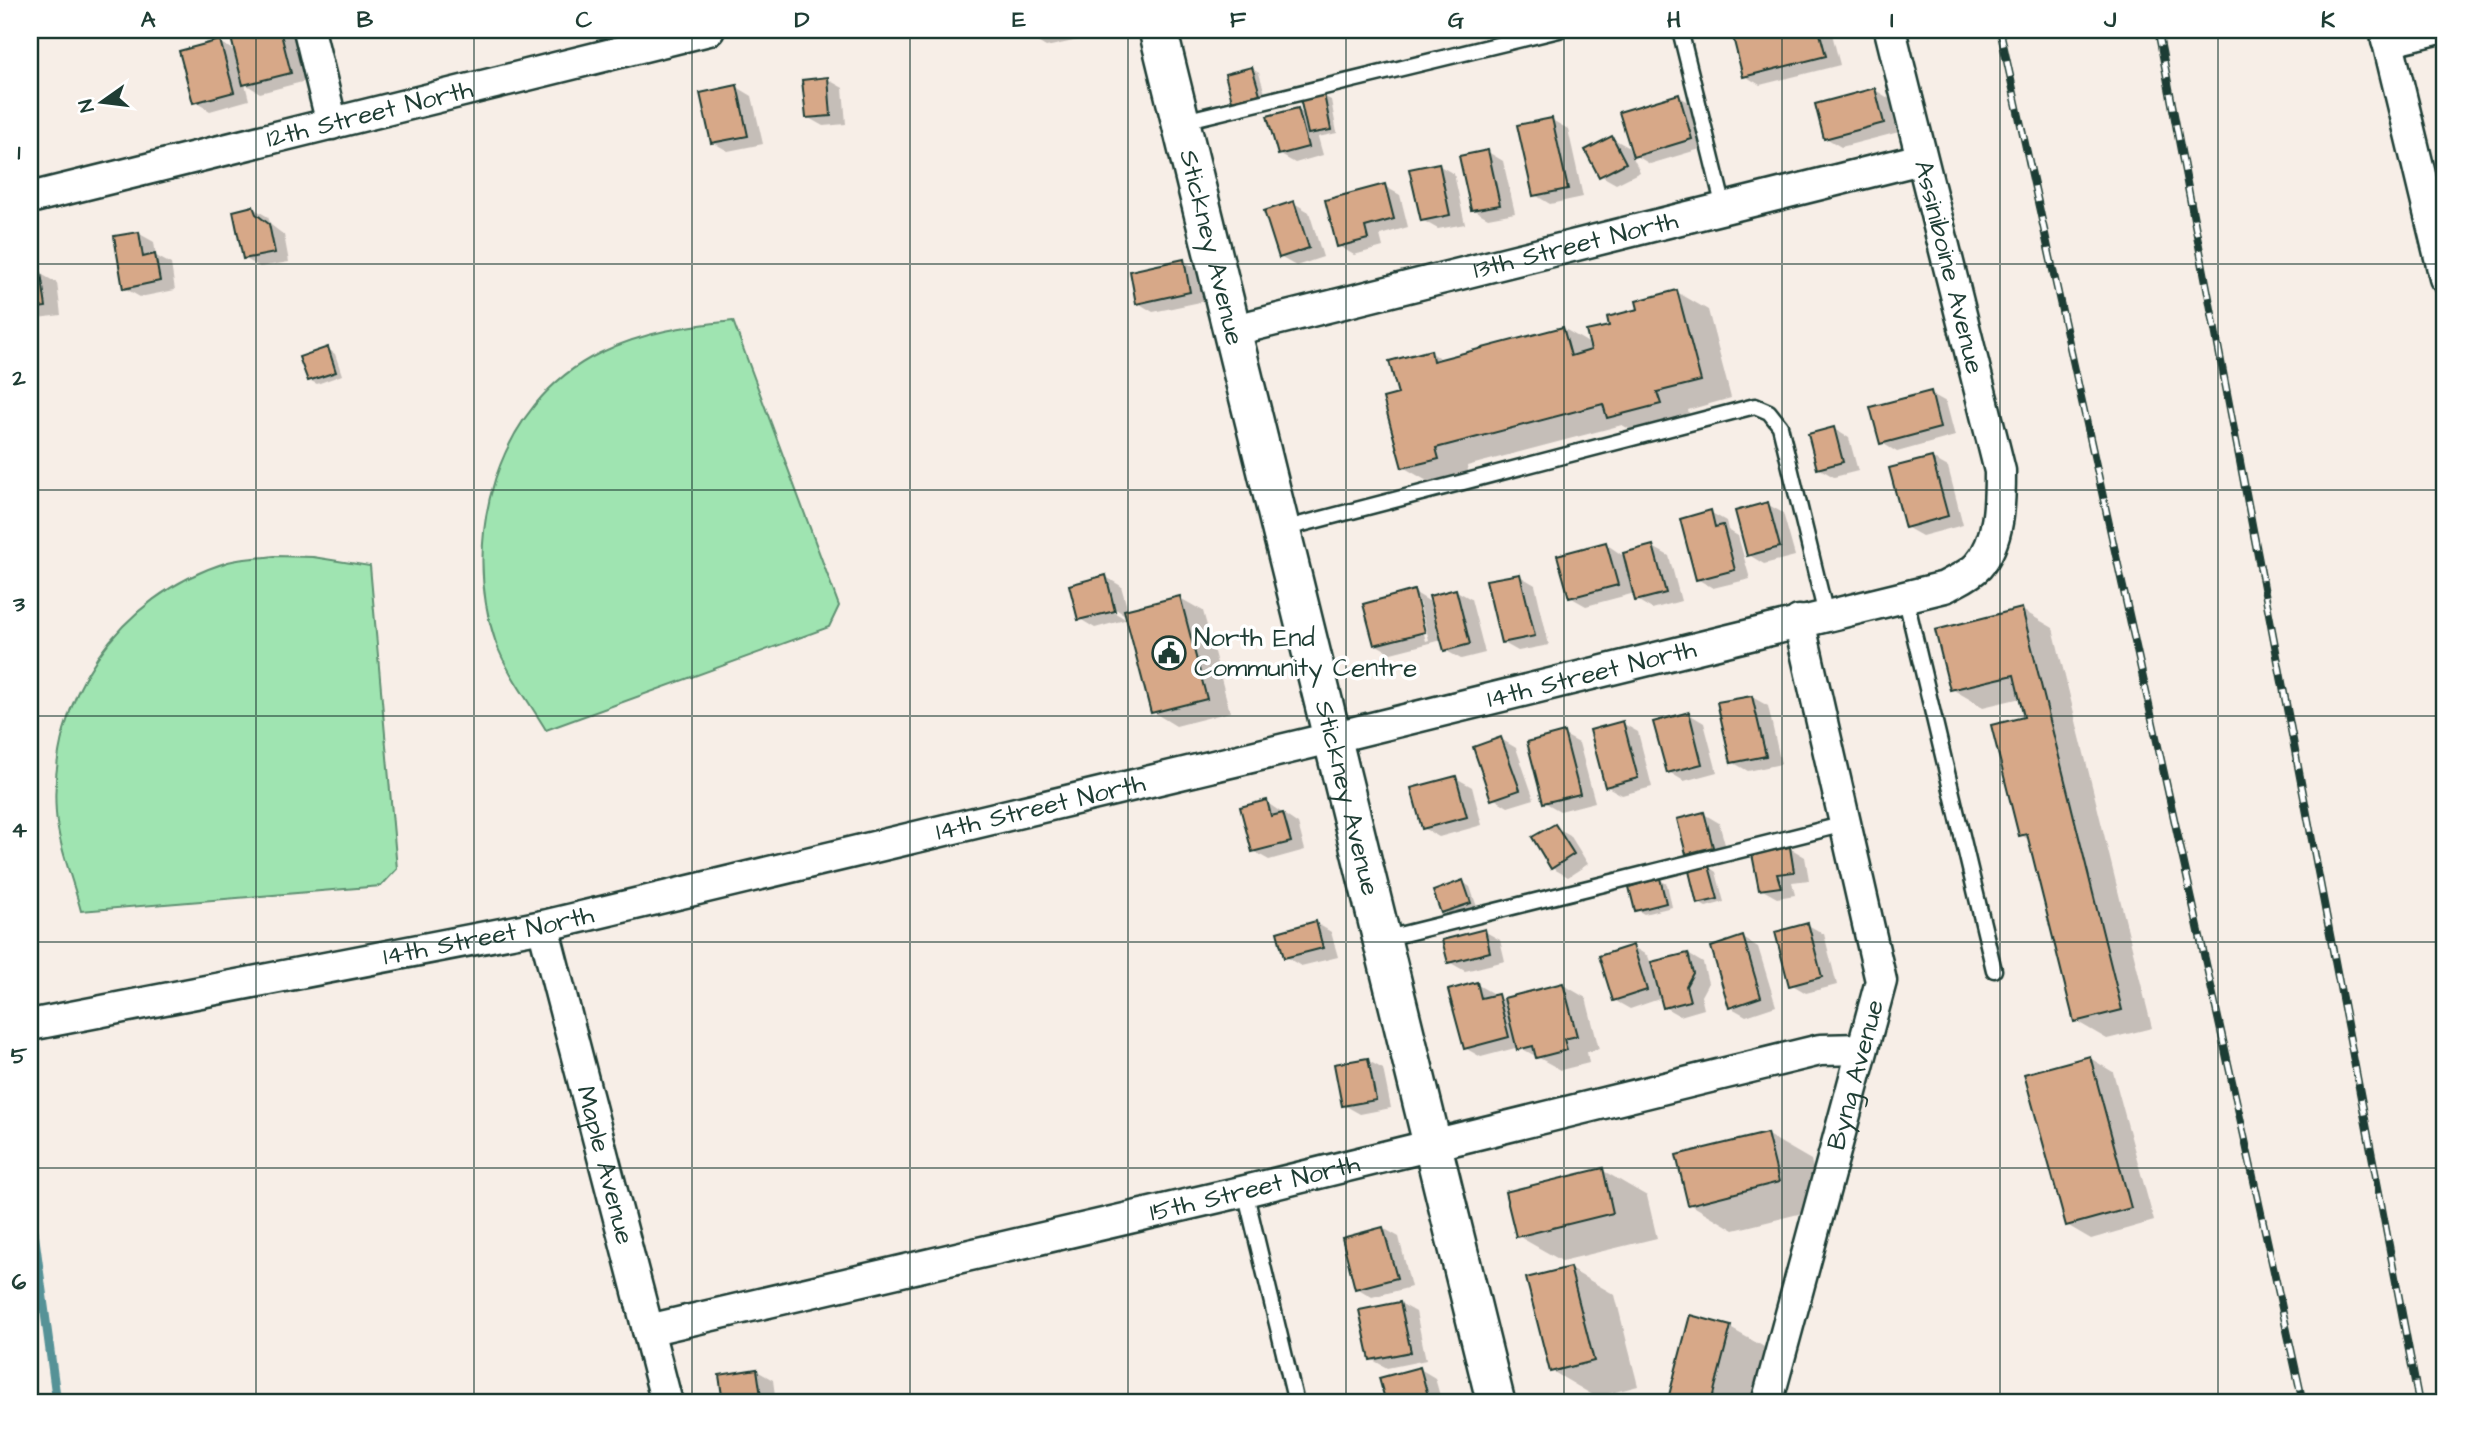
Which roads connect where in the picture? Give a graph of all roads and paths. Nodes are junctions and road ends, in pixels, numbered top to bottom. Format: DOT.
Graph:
graph roads {
  1 [pos="309,30"];
  2 [pos="709,30"];
  3 [pos="1158,30"];
  4 [pos="1559,30"];
  5 [pos="1680,30"];
  6 [pos="1890,30"];
  7 [pos="2433,30"];
  8 [pos="2386,35"];
  9 [pos="1180,122"];
  10 [pos="332,124"];
  11 [pos="1921,159"];
  12 [pos="30,198"];
  13 [pos="1724,208"];
  14 [pos="2445,278"];
  15 [pos="1231,331"];
  16 [pos="2000,505"];
  17 [pos="1282,530"];
  18 [pos="1905,596"];
  19 [pos="1812,618"];
  20 [pos="1331,738"];
  21 [pos="1845,824"];
  22 [pos="543,926"];
  23 [pos="1383,939"];
  24 [pos="1994,970"];
  25 [pos="30,1025"];
  26 [pos="1861,1049"];
  27 [pos="1432,1143"];
  28 [pos="1245,1191"];
  29 [pos="648,1330"];
  30 [pos="667,1403"];
  31 [pos="1297,1403"];
  32 [pos="1496,1403"];
  33 [pos="1767,1403"];
  1 -- 10 [label="street"];
  2 -- 10 [label="street, 12th Street North"];
  3 -- 9 [label="street, Stickney Avenue"];
  4 -- 9 [label="lane"];
  5 -- 13 [label="lane"];
  6 -- 11 [label="street, Assiniboine Avenue"];
  7 -- 8 [label="street"];
  8 -- 14 [label="street"];
  9 -- 15 [label="street, Stickney Avenue"];
  10 -- 12 [label="street, 12th Street North"];
  11 -- 13 [label="street, 13th Street North"];
  11 -- 16 [label="street, Assiniboine Avenue"];
  13 -- 15 [label="street, 13th Street North"];
  15 -- 17 [label="street, Stickney Avenue"];
  16 -- 18 [label="street, 14th Street North"];
  17 -- 19 [label="lane"];
  17 -- 20 [label="street, Stickney Avenue"];
  18 -- 19 [label="street, 14th Street North"];
  18 -- 24 [label="lane"];
  19 -- 20 [label="street, 14th Street North"];
  19 -- 21 [label="street, Byng Avenue"];
  20 -- 22 [label="street, 14th Street North"];
  20 -- 23 [label="street, Stickney Avenue"];
  21 -- 23 [label="lane"];
  21 -- 26 [label="street, Byng Avenue"];
  22 -- 25 [label="street, 14th Street North"];
  22 -- 29 [label="street, Maple Avenue"];
  23 -- 27 [label="street, Stickney Avenue"];
  26 -- 27 [label="street, 15th Street North"];
  26 -- 33 [label="street, Byng Avenue"];
  27 -- 28 [label="street, 15th Street North"];
  27 -- 32 [label="street, Stickney Avenue"];
  28 -- 29 [label="street, 15th Street North"];
  28 -- 31 [label="lane"];
  29 -- 30 [label="street, Maple Avenue"];
}
